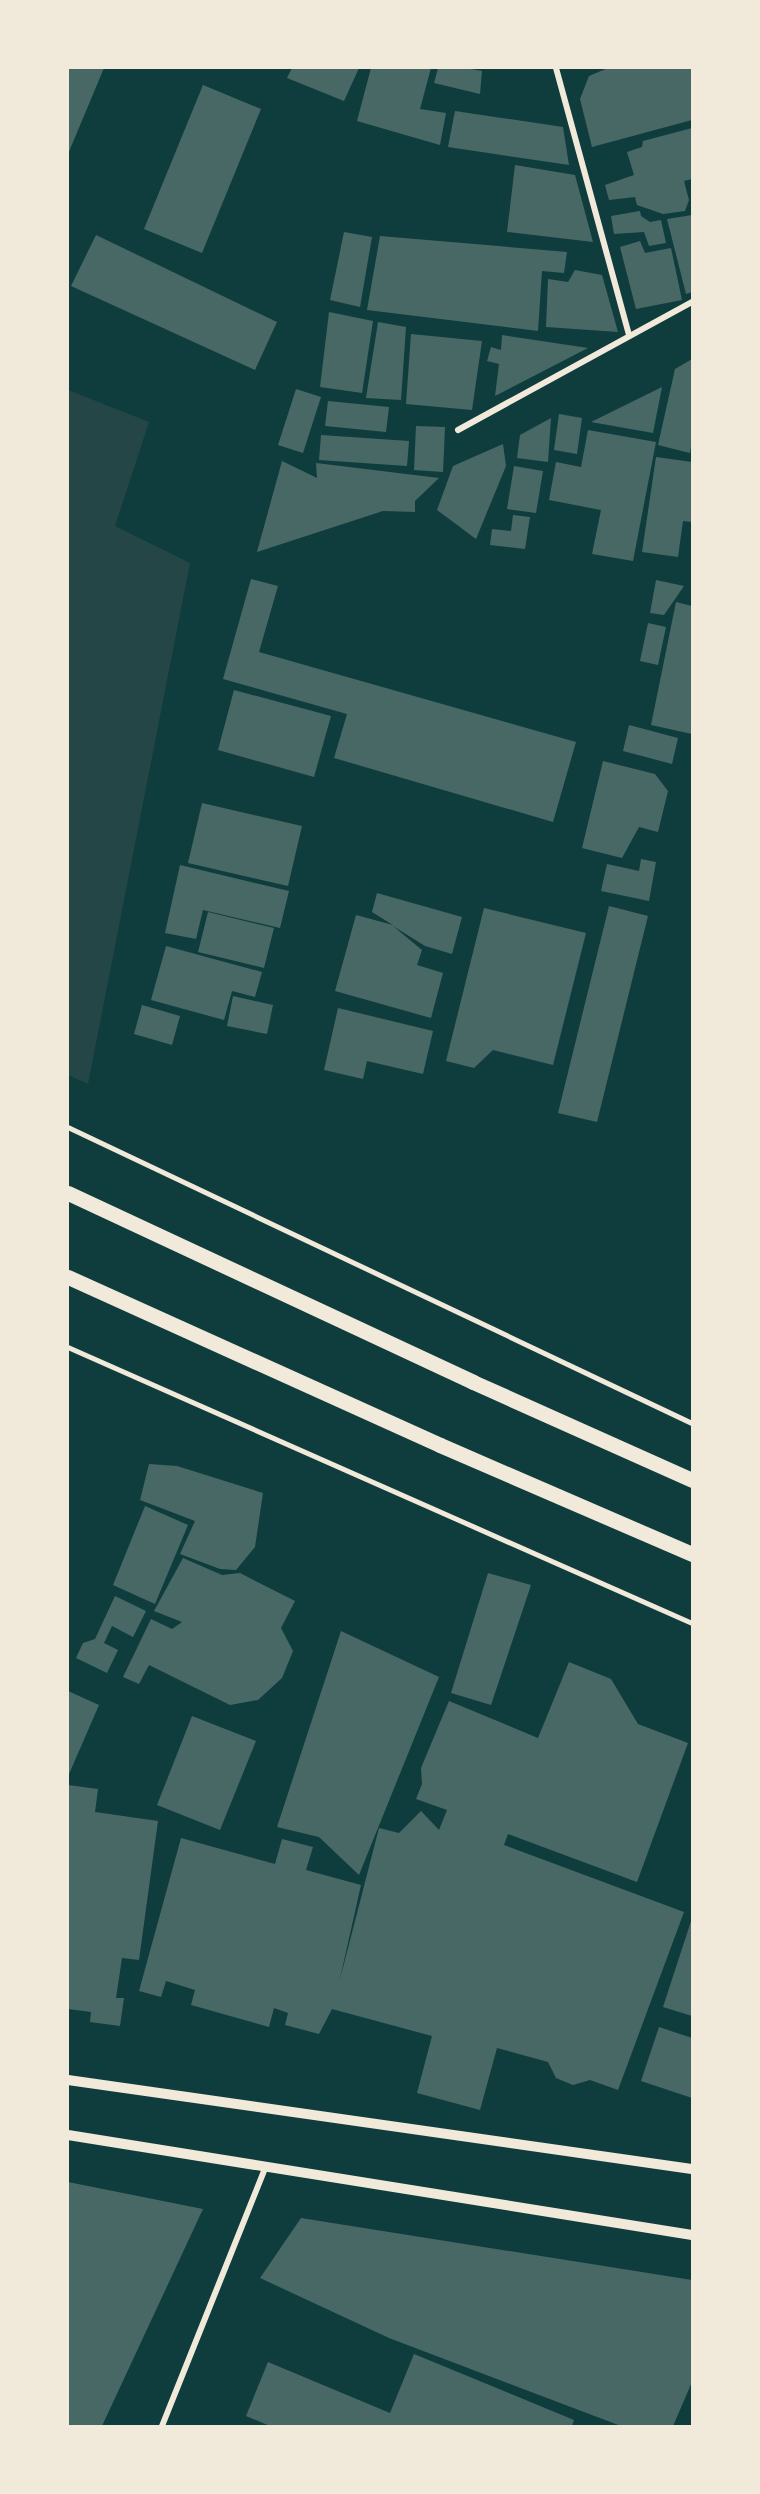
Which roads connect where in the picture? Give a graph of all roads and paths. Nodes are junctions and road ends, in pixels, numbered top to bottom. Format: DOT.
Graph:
graph roads {
  1 [pos="556,68"];
  2 [pos="693,302"];
  3 [pos="629,335"];
  4 [pos="458,430"];
  5 [pos="68,1127"];
  6 [pos="68,1193"];
  7 [pos="68,1277"];
  8 [pos="68,1347"];
  9 [pos="693,1423"];
  10 [pos="693,1480"];
  11 [pos="693,1554"];
  12 [pos="693,1623"];
  13 [pos="68,2080"];
  14 [pos="68,2135"];
  15 [pos="265,2168"];
  16 [pos="693,2169"];
  17 [pos="693,2235"];
  18 [pos="162,2427"];
  1 -- 3 [label="street"];
  2 -- 3 [label="street"];
  3 -- 4 [label="street"];
  5 -- 9 [label="lane"];
  6 -- 10 [label="main road"];
  7 -- 11 [label="main road"];
  8 -- 12 [label="lane"];
  13 -- 16 [label="street"];
  14 -- 15 [label="street"];
  15 -- 17 [label="street"];
  15 -- 18 [label="street"];
}
